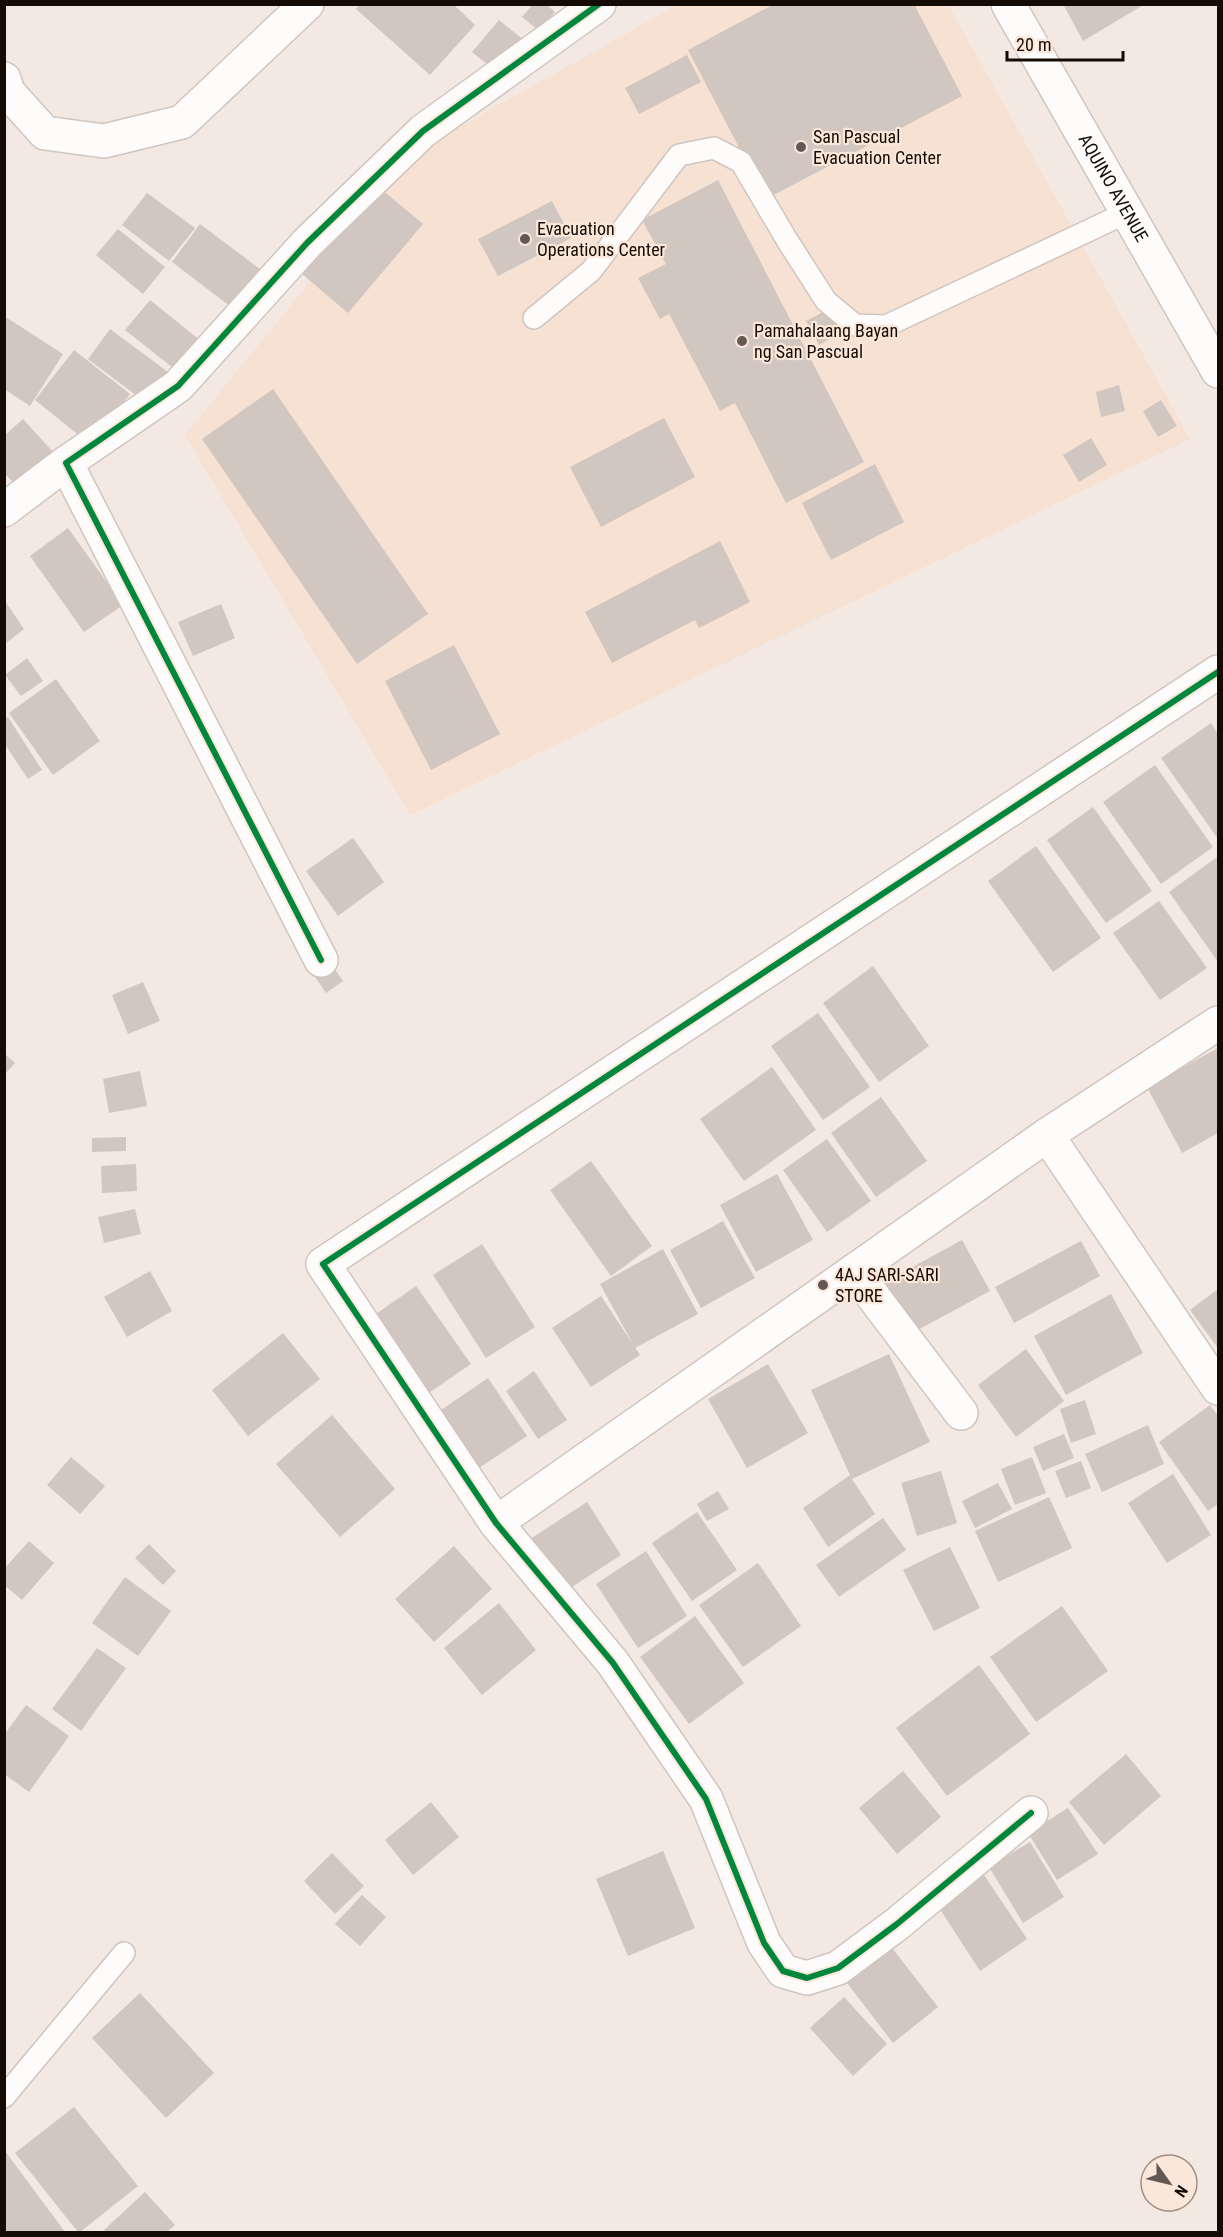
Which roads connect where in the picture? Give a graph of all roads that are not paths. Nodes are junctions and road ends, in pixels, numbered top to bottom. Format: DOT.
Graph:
graph roads {
  1 [pos="307,4"];
  2 [pos="599,4"];
  3 [pos="1008,4"];
  4 [pos="4,79"];
  5 [pos="1128,212"];
  6 [pos="534,318"];
  7 [pos="1218,371"];
  8 [pos="66,463"];
  9 [pos="4,510"];
  10 [pos="1218,672"];
  11 [pos="321,960"];
  12 [pos="1218,1023"];
  13 [pos="1047,1135"];
  14 [pos="854,1271"];
  15 [pos="1218,1388"];
  16 [pos="960,1413"];
  17 [pos="496,1523"];
  18 [pos="1031,1813"];
  19 [pos="124,1953"];
  20 [pos="4,2097"];
  1 -- 4 [label="street"];
  2 -- 8 [label="street"];
  3 -- 5 [label="street, AQUINO AVENUE"];
  5 -- 6 [label="lane"];
  5 -- 7 [label="street, AQUINO AVENUE"];
  8 -- 9 [label="street"];
  8 -- 11 [label="street"];
  10 -- 17 [label="street"];
  12 -- 13 [label="street"];
  13 -- 14 [label="street"];
  13 -- 15 [label="street"];
  14 -- 16 [label="street"];
  14 -- 17 [label="street"];
  17 -- 18 [label="street"];
  19 -- 20 [label="lane"];
}
